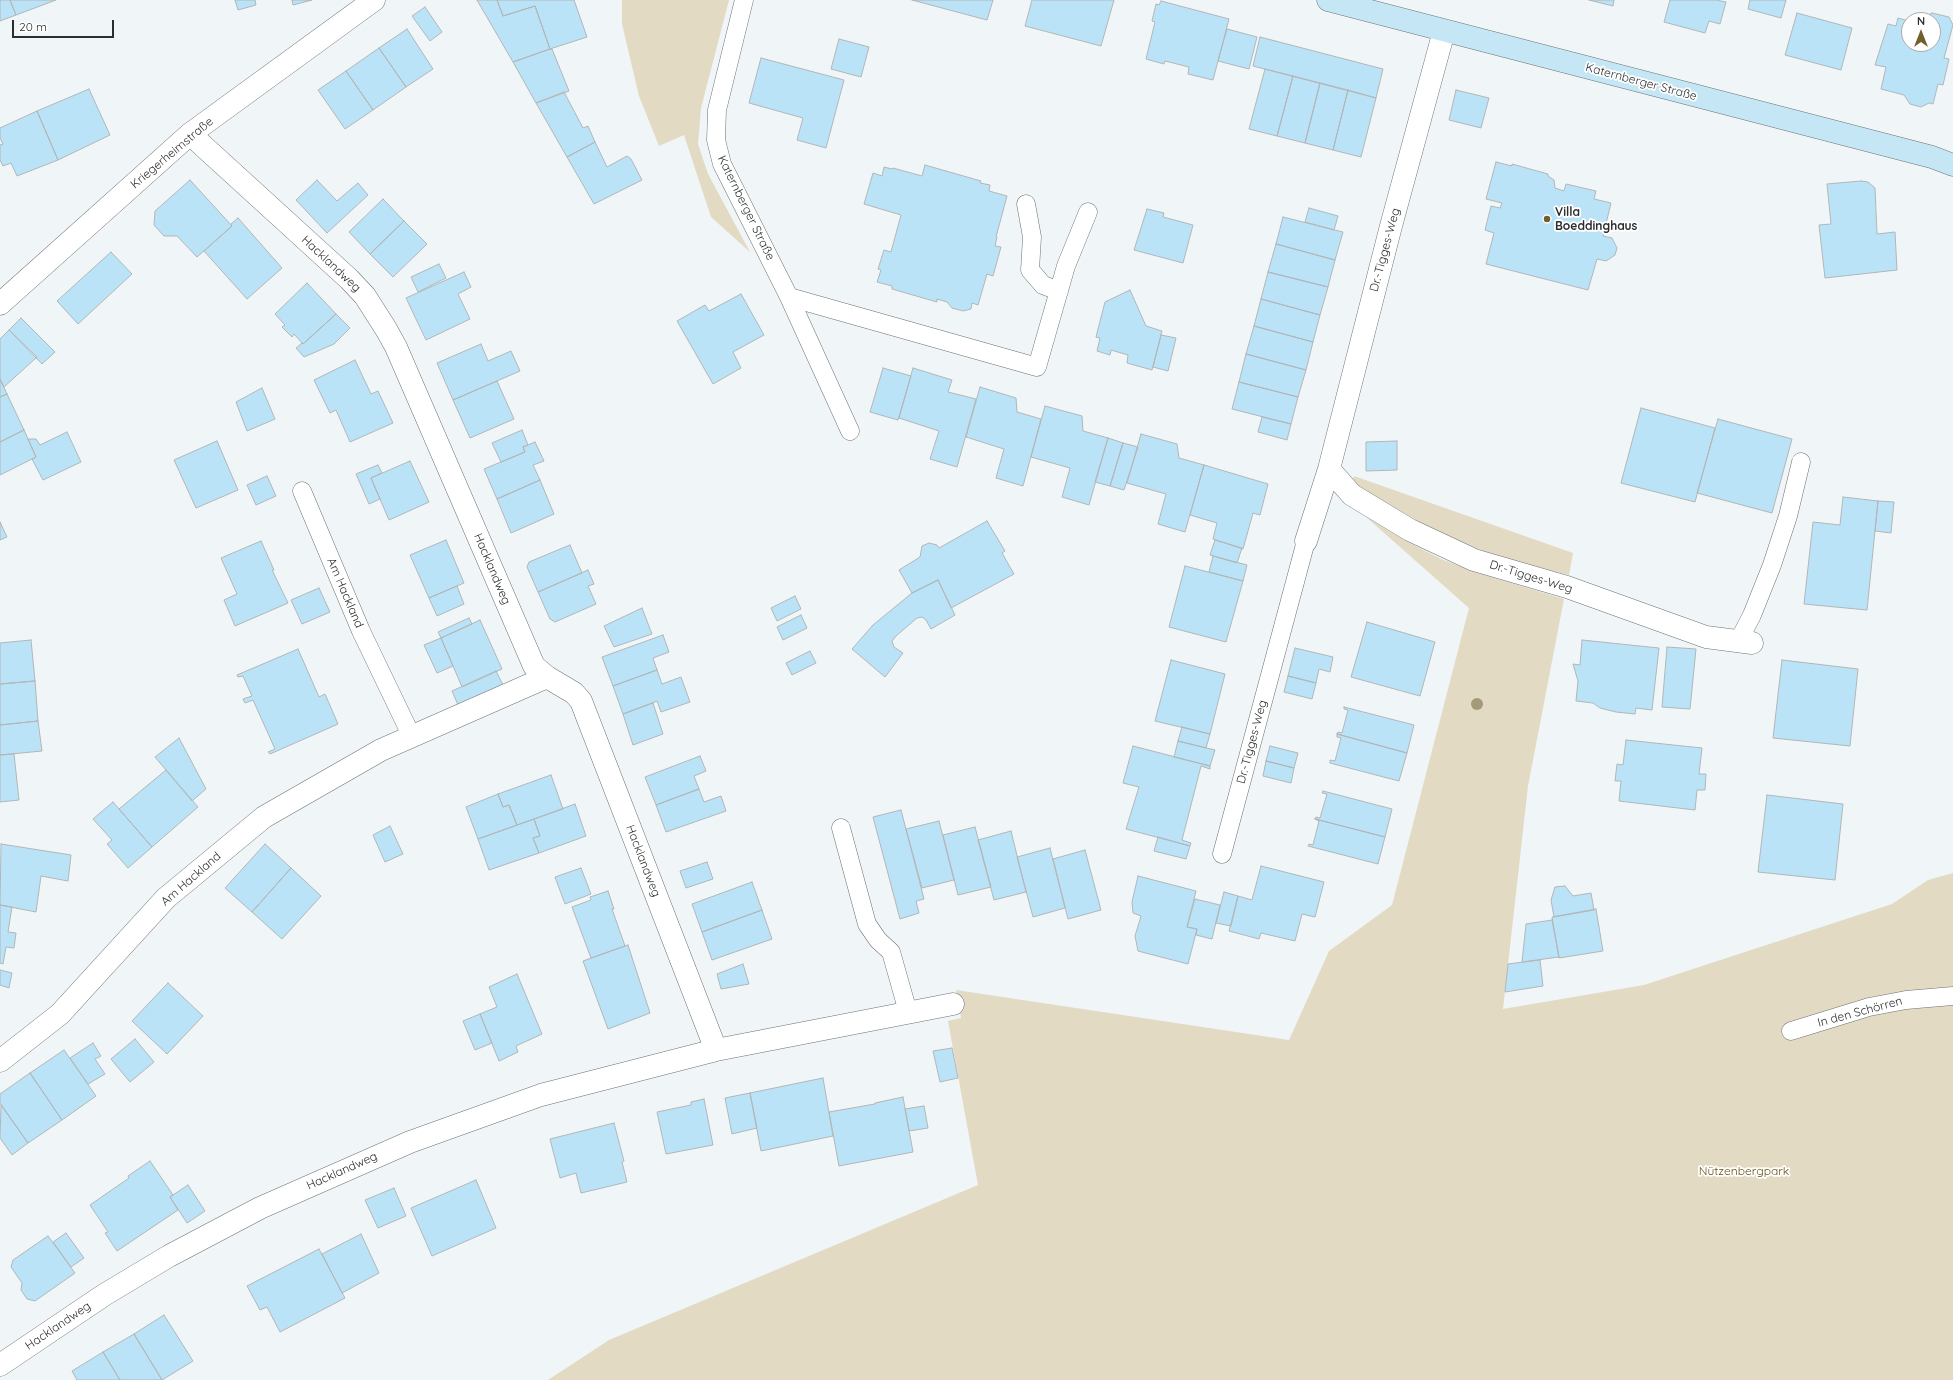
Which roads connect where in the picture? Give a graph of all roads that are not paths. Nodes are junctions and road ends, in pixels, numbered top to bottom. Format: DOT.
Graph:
graph roads {
  1 [pos="374,0"];
  2 [pos="744,0"];
  3 [pos="1328,0"];
  4 [pos="1444,31"];
  5 [pos="190,134"];
  6 [pos="1953,165"];
  7 [pos="1026,204"];
  8 [pos="1088,212"];
  9 [pos="1059,291"];
  10 [pos="789,297"];
  11 [pos="0,304"];
  12 [pos="850,431"];
  13 [pos="1801,462"];
  14 [pos="1329,469"];
  15 [pos="302,491"];
  16 [pos="1306,541"];
  17 [pos="1745,643"];
  18 [pos="547,677"];
  19 [pos="412,737"];
  20 [pos="841,828"];
  21 [pos="1222,854"];
  22 [pos="1953,996"];
  23 [pos="953,1004"];
  24 [pos="908,1012"];
  25 [pos="1791,1032"];
  26 [pos="716,1050"];
  27 [pos="0,1061"];
  28 [pos="0,1365"];
  1 -- 5 [label="street, Kriegerheimstraße"];
  2 -- 10 [label="lane, Katernberger Straße"];
  3 -- 4 [label="street, Katernberger Straße"];
  4 -- 6 [label="street, Katernberger Straße"];
  4 -- 14 [label="street, Dr.-Tigges-Weg"];
  5 -- 11 [label="street, Kriegerheimstraße"];
  5 -- 18 [label="street, Hacklandweg"];
  7 -- 9 [label="lane"];
  8 -- 9 [label="lane"];
  9 -- 10 [label="lane"];
  10 -- 12 [label="lane, Katernberger Straße"];
  13 -- 17 [label="lane"];
  14 -- 16 [label="street, Dr.-Tigges-Weg"];
  14 -- 17 [label="street, Dr.-Tigges-Weg"];
  15 -- 19 [label="lane, Am Hackland"];
  16 -- 21 [label="lane, Dr.-Tigges-Weg"];
  18 -- 19 [label="street, Am Hackland"];
  18 -- 26 [label="street, Hacklandweg"];
  19 -- 27 [label="street, Am Hackland"];
  20 -- 24 [label="lane"];
  22 -- 25 [label="lane, In den Schörren"];
  23 -- 24 [label="street, Hacklandweg"];
  24 -- 26 [label="street, Hacklandweg"];
  26 -- 28 [label="street, Hacklandweg"];
}
